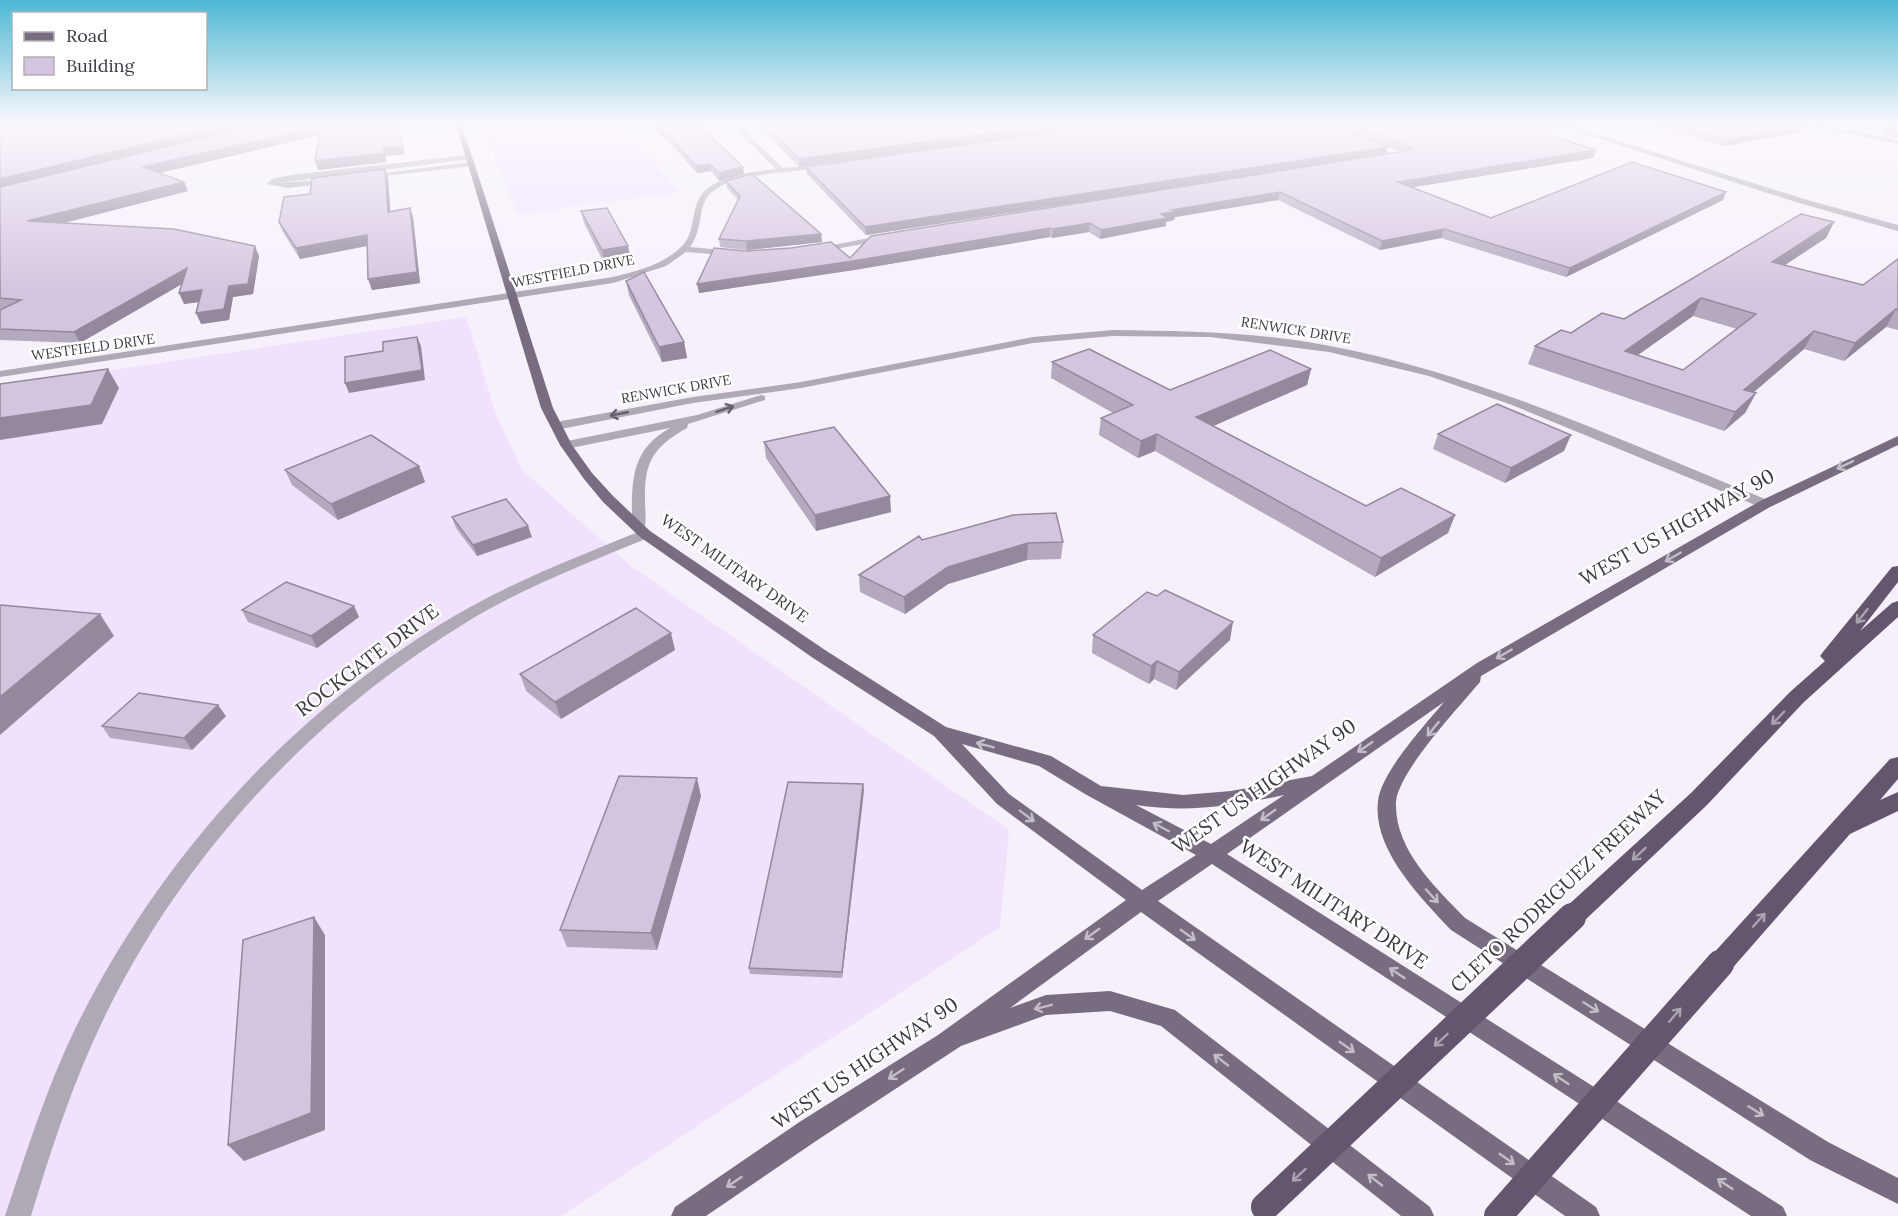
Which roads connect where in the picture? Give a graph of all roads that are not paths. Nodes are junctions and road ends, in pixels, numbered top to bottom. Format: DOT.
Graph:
graph roads {
  1 [pos="276,182"];
  2 [pos="314,182"];
  3 [pos="475,182"];
  4 [pos="730,182"];
  5 [pos="1741,182"];
  6 [pos="1802,201"];
  7 [pos="1898,228"];
  8 [pos="1898,235"];
  9 [pos="892,237"];
  10 [pos="683,249"];
  11 [pos="810,250"];
  12 [pos="739,254"];
  13 [pos="511,297"];
  14 [pos="0,374"];
  15 [pos="801,385"];
  16 [pos="700,418"];
  17 [pos="556,426"];
  18 [pos="1898,440"];
  19 [pos="566,445"];
  20 [pos="1765,504"];
  21 [pos="642,531"];
  22 [pos="1898,571"];
  23 [pos="1898,607"];
  24 [pos="1483,667"];
  25 [pos="1797,698"];
  26 [pos="940,732"];
  27 [pos="1898,765"];
  28 [pos="1315,781"];
  29 [pos="1091,789"];
  30 [pos="1898,801"];
  31 [pos="1838,831"];
  32 [pos="1212,854"];
  33 [pos="1140,901"];
  34 [pos="946,1043"];
  35 [pos="1898,1191"];
  36 [pos="1260,1212"];
  37 [pos="18,1216"];
  38 [pos="684,1216"];
  39 [pos="1421,1216"];
  40 [pos="1498,1216"];
  41 [pos="1587,1216"];
  42 [pos="1774,1216"];
  1 -- 2 [label="street"];
  3 -- 13 [label="main road, WEST MILITARY DRIVE"];
  4 -- 10 [label="street, WESTFIELD DRIVE"];
  5 -- 6 [label="street"];
  6 -- 7 [label="street"];
  6 -- 8 [label="street"];
  9 -- 11 [label="street"];
  10 -- 12 [label="street"];
  10 -- 13 [label="street, WESTFIELD DRIVE"];
  13 -- 14 [label="street, WESTFIELD DRIVE"];
  13 -- 17 [label="main road, WEST MILITARY DRIVE"];
  16 -- 15 [label="street, RENWICK DRIVE, one-way"];
  15 -- 17 [label="street, RENWICK DRIVE, one-way"];
  15 -- 20 [label="street, RENWICK DRIVE"];
  16 -- 19 [label="street, RENWICK DRIVE"];
  16 -- 21 [label="street, RENWICK DRIVE"];
  17 -- 19 [label="main road, WEST MILITARY DRIVE"];
  18 -- 20 [label="main road, WEST US HIGHWAY 90, one-way"];
  19 -- 21 [label="main road, WEST MILITARY DRIVE"];
  20 -- 24 [label="main road, WEST US HIGHWAY 90, one-way"];
  21 -- 26 [label="main road, WEST MILITARY DRIVE"];
  21 -- 37 [label="street, ROCKGATE DRIVE"];
  22 -- 25 [label="highway, one-way"];
  23 -- 25 [label="highway, CLETO RODRIGUEZ FREEWAY"];
  24 -- 28 [label="main road, WEST US HIGHWAY 90, one-way"];
  24 -- 35 [label="main road, one-way"];
  25 -- 36 [label="highway, CLETO RODRIGUEZ FREEWAY, one-way, bridge"];
  29 -- 26 [label="main road, WEST MILITARY DRIVE, one-way"];
  26 -- 33 [label="main road, WEST MILITARY DRIVE, one-way"];
  27 -- 31 [label="highway"];
  28 -- 29 [label="main road"];
  28 -- 32 [label="main road, WEST US HIGHWAY 90, one-way"];
  32 -- 29 [label="main road, WEST MILITARY DRIVE, one-way"];
  30 -- 31 [label="highway"];
  40 -- 31 [label="highway, one-way, bridge"];
  32 -- 33 [label="main road, WEST US HIGHWAY 90"];
  42 -- 32 [label="main road, WEST MILITARY DRIVE, one-way"];
  33 -- 34 [label="main road, WEST US HIGHWAY 90, one-way"];
  33 -- 41 [label="main road, WEST MILITARY DRIVE, one-way"];
  34 -- 38 [label="main road, WEST US HIGHWAY 90, one-way"];
  39 -- 34 [label="main road, one-way"];
}
